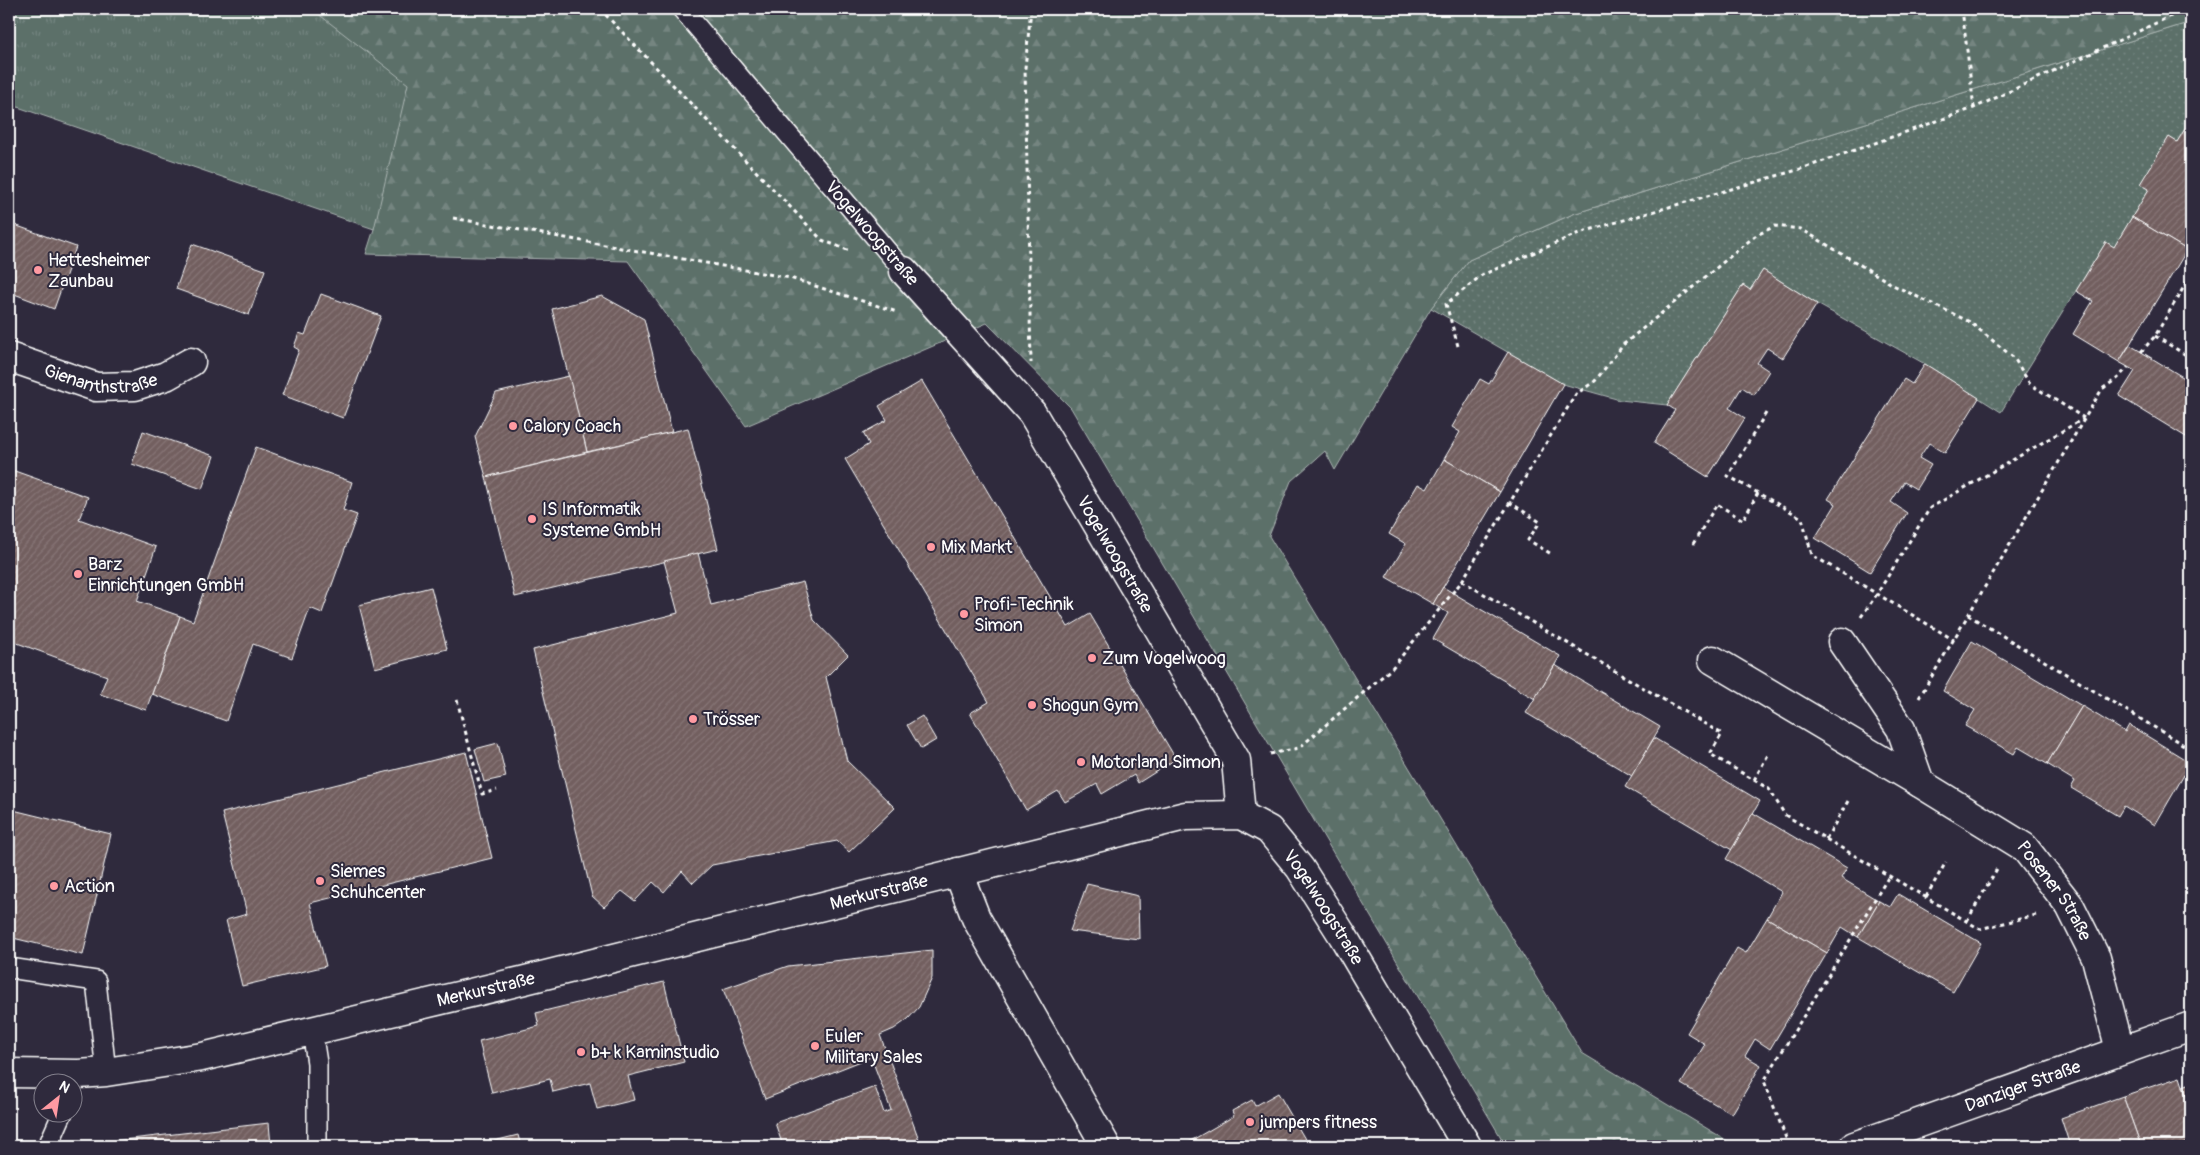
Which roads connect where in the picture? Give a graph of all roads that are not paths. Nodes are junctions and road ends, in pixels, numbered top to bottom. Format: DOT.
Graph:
graph roads {
  1 [pos="682,9"];
  2 [pos="904,271"];
  3 [pos="9,357"];
  4 [pos="191,362"];
  5 [pos="1842,642"];
  6 [pos="1713,660"];
  7 [pos="1920,784"];
  8 [pos="1241,814"];
  9 [pos="958,872"];
  10 [pos="9,968"];
  11 [pos="2191,1026"];
  12 [pos="312,1031"];
  13 [pos="2120,1050"];
  14 [pos="9,1073"];
  15 [pos="86,1078"];
  16 [pos="59,1122"];
  17 [pos="48,1146"];
  18 [pos="317,1146"];
  19 [pos="1106,1146"];
  20 [pos="1467,1146"];
  21 [pos="1854,1146"];
  1 -- 2 [label="lane, Vogelwoogstraße"];
  2 -- 8 [label="street, Vogelwoogstraße"];
  3 -- 4 [label="street, Gienanthstraße"];
  5 -- 7 [label="street"];
  6 -- 7 [label="street, Posener Straße"];
  7 -- 13 [label="street, Posener Straße"];
  8 -- 9 [label="street, Merkurstraße"];
  8 -- 20 [label="street, Vogelwoogstraße"];
  9 -- 12 [label="street, Merkurstraße"];
  9 -- 19 [label="street"];
  10 -- 15 [label="lane"];
  11 -- 13 [label="street, Danziger Straße"];
  12 -- 15 [label="street, Merkurstraße"];
  12 -- 18 [label="lane"];
  13 -- 21 [label="street, Danziger Straße"];
  14 -- 15 [label="street, Merkurstraße"];
  16 -- 17 [label="lane"];
}
